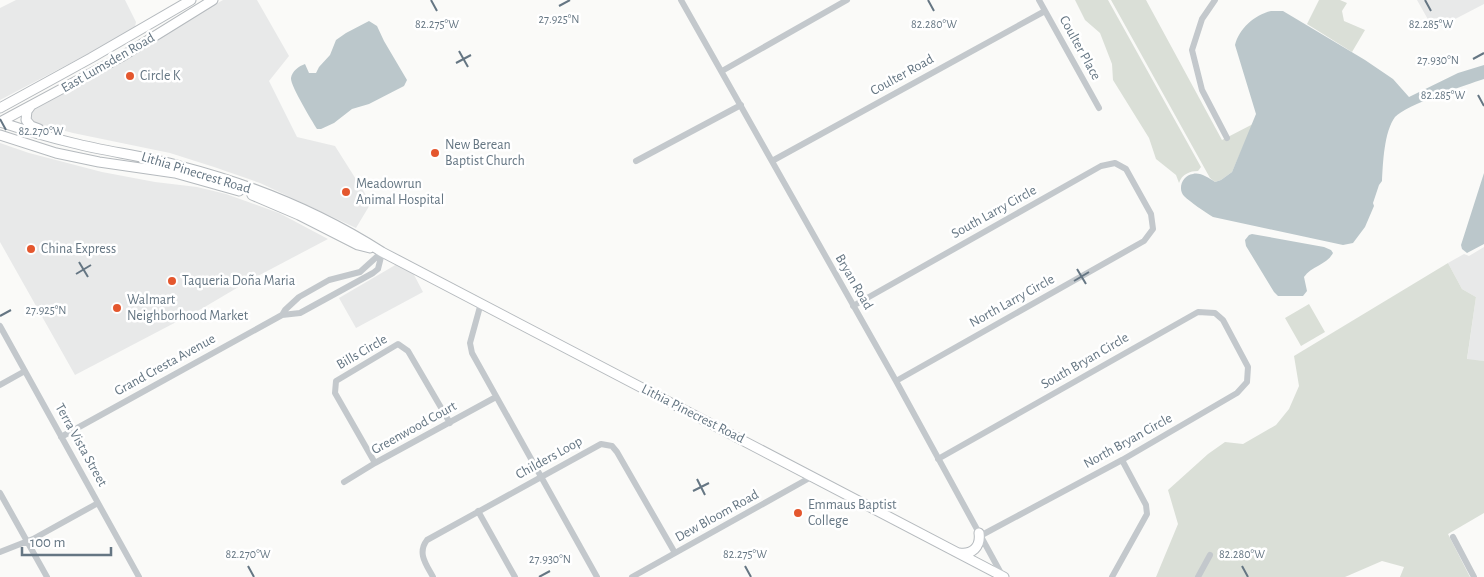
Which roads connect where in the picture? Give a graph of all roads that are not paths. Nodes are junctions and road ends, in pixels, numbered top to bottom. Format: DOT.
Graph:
graph roads {
  1 [pos="190,0"];
  2 [pos="213,0"];
  3 [pos="681,0"];
  4 [pos="846,0"];
  5 [pos="1039,0"];
  6 [pos="1212,1"];
  7 [pos="1045,11"];
  8 [pos="160,18"];
  9 [pos="115,60"];
  10 [pos="722,71"];
  11 [pos="740,105"];
  12 [pos="0,107"];
  13 [pos="30,107"];
  14 [pos="1099,108"];
  15 [pos="0,122"];
  16 [pos="0,135"];
  17 [pos="1227,138"];
  18 [pos="71,143"];
  19 [pos="636,161"];
  20 [pos="772,161"];
  21 [pos="1138,192"];
  22 [pos="314,214"];
  23 [pos="299,215"];
  24 [pos="382,252"];
  25 [pos="481,303"];
  26 [pos="853,306"];
  27 [pos="282,315"];
  28 [pos="0,326"];
  29 [pos="1235,344"];
  30 [pos="25,371"];
  31 [pos="896,381"];
  32 [pos="0,385"];
  33 [pos="496,397"];
  34 [pos="450,423"];
  35 [pos="61,436"];
  36 [pos="938,459"];
  37 [pos="1122,460"];
  38 [pos="374,463"];
  39 [pos="813,476"];
  40 [pos="540,477"];
  41 [pos="344,482"];
  42 [pos="0,493"];
  43 [pos="98,503"];
  44 [pos="478,511"];
  45 [pos="979,535"];
  46 [pos="1453,537"];
  47 [pos="27,541"];
  48 [pos="0,552"];
  49 [pos="675,553"];
  50 [pos="955,553"];
  51 [pos="1210,555"];
  52 [pos="47,577"];
  53 [pos="139,577"];
  54 [pos="433,577"];
  55 [pos="515,577"];
  56 [pos="597,577"];
  57 [pos="632,577"];
  58 [pos="1003,577"];
  59 [pos="1112,577"];
  60 [pos="1198,577"];
  61 [pos="1474,577"];
  1 -- 8 [label="main road, East Lumsden Road"];
  2 -- 9 [label="main road, East Lumsden Road"];
  3 -- 10 [label="street, Bryan Road"];
  4 -- 10 [label="street"];
  5 -- 7 [label="street, Coulter Place"];
  6 -- 17 [label="street"];
  7 -- 14 [label="street, Coulter Place"];
  7 -- 20 [label="street, Coulter Road"];
  8 -- 9 [label="main road"];
  8 -- 12 [label="main road, East Lumsden Road"];
  9 -- 13 [label="main road, East Lumsden Road"];
  10 -- 11 [label="street, Bryan Road"];
  11 -- 19 [label="street"];
  11 -- 20 [label="street, Bryan Road"];
  13 -- 15 [label="main road, East Lumsden Road"];
  13 -- 18 [label="main road"];
  15 -- 18 [label="main road, Lithia Pinecrest Road"];
  16 -- 23 [label="main road, Lithia Pinecrest Road"];
  18 -- 22 [label="main road, Lithia Pinecrest Road"];
  20 -- 26 [label="street, Bryan Road"];
  21 -- 26 [label="street, South Larry Circle"];
  21 -- 31 [label="street, North Larry Circle"];
  22 -- 23 [label="main road"];
  22 -- 24 [label="main road, Lithia Pinecrest Road"];
  23 -- 24 [label="main road, Lithia Pinecrest Road"];
  24 -- 25 [label="main road, Lithia Pinecrest Road"];
  24 -- 27 [label="street, Grand Cresta Avenue"];
  24 -- 27 [label="street, Grand Cresta Avenue"];
  25 -- 33 [label="street"];
  25 -- 39 [label="main road, Lithia Pinecrest Road"];
  26 -- 31 [label="street, Bryan Road"];
  27 -- 35 [label="street, Grand Cresta Avenue"];
  28 -- 30 [label="street, Terra Vista Street"];
  29 -- 36 [label="street, South Bryan Circle"];
  29 -- 37 [label="street, North Bryan Circle"];
  30 -- 32 [label="street"];
  30 -- 35 [label="street, Terra Vista Street"];
  31 -- 36 [label="street, Bryan Road"];
  33 -- 34 [label="street, Greenwood Court"];
  33 -- 40 [label="street"];
  34 -- 38 [label="street, Greenwood Court"];
  34 -- 38 [label="street, Bills Circle"];
  35 -- 43 [label="street, Terra Vista Street"];
  36 -- 45 [label="street, Bryan Road"];
  37 -- 45 [label="street, North Bryan Circle"];
  37 -- 59 [label="street"];
  38 -- 41 [label="street, Greenwood Court"];
  39 -- 49 [label="street, Dew Bloom Road"];
  39 -- 50 [label="main road, Lithia Pinecrest Road"];
  40 -- 44 [label="street, Childers Loop"];
  40 -- 49 [label="street, Childers Loop"];
  40 -- 56 [label="street"];
  42 -- 47 [label="street"];
  43 -- 47 [label="street"];
  43 -- 53 [label="street, Terra Vista Street"];
  44 -- 54 [label="street, Childers Loop"];
  44 -- 55 [label="street"];
  45 -- 50 [label="main road"];
  45 -- 58 [label="street, Bryan Road"];
  46 -- 61 [label="street"];
  47 -- 48 [label="street"];
  47 -- 52 [label="street"];
  49 -- 57 [label="street, Dew Bloom Road"];
  50 -- 58 [label="main road, Lithia Pinecrest Road"];
  51 -- 60 [label="street"];
}
